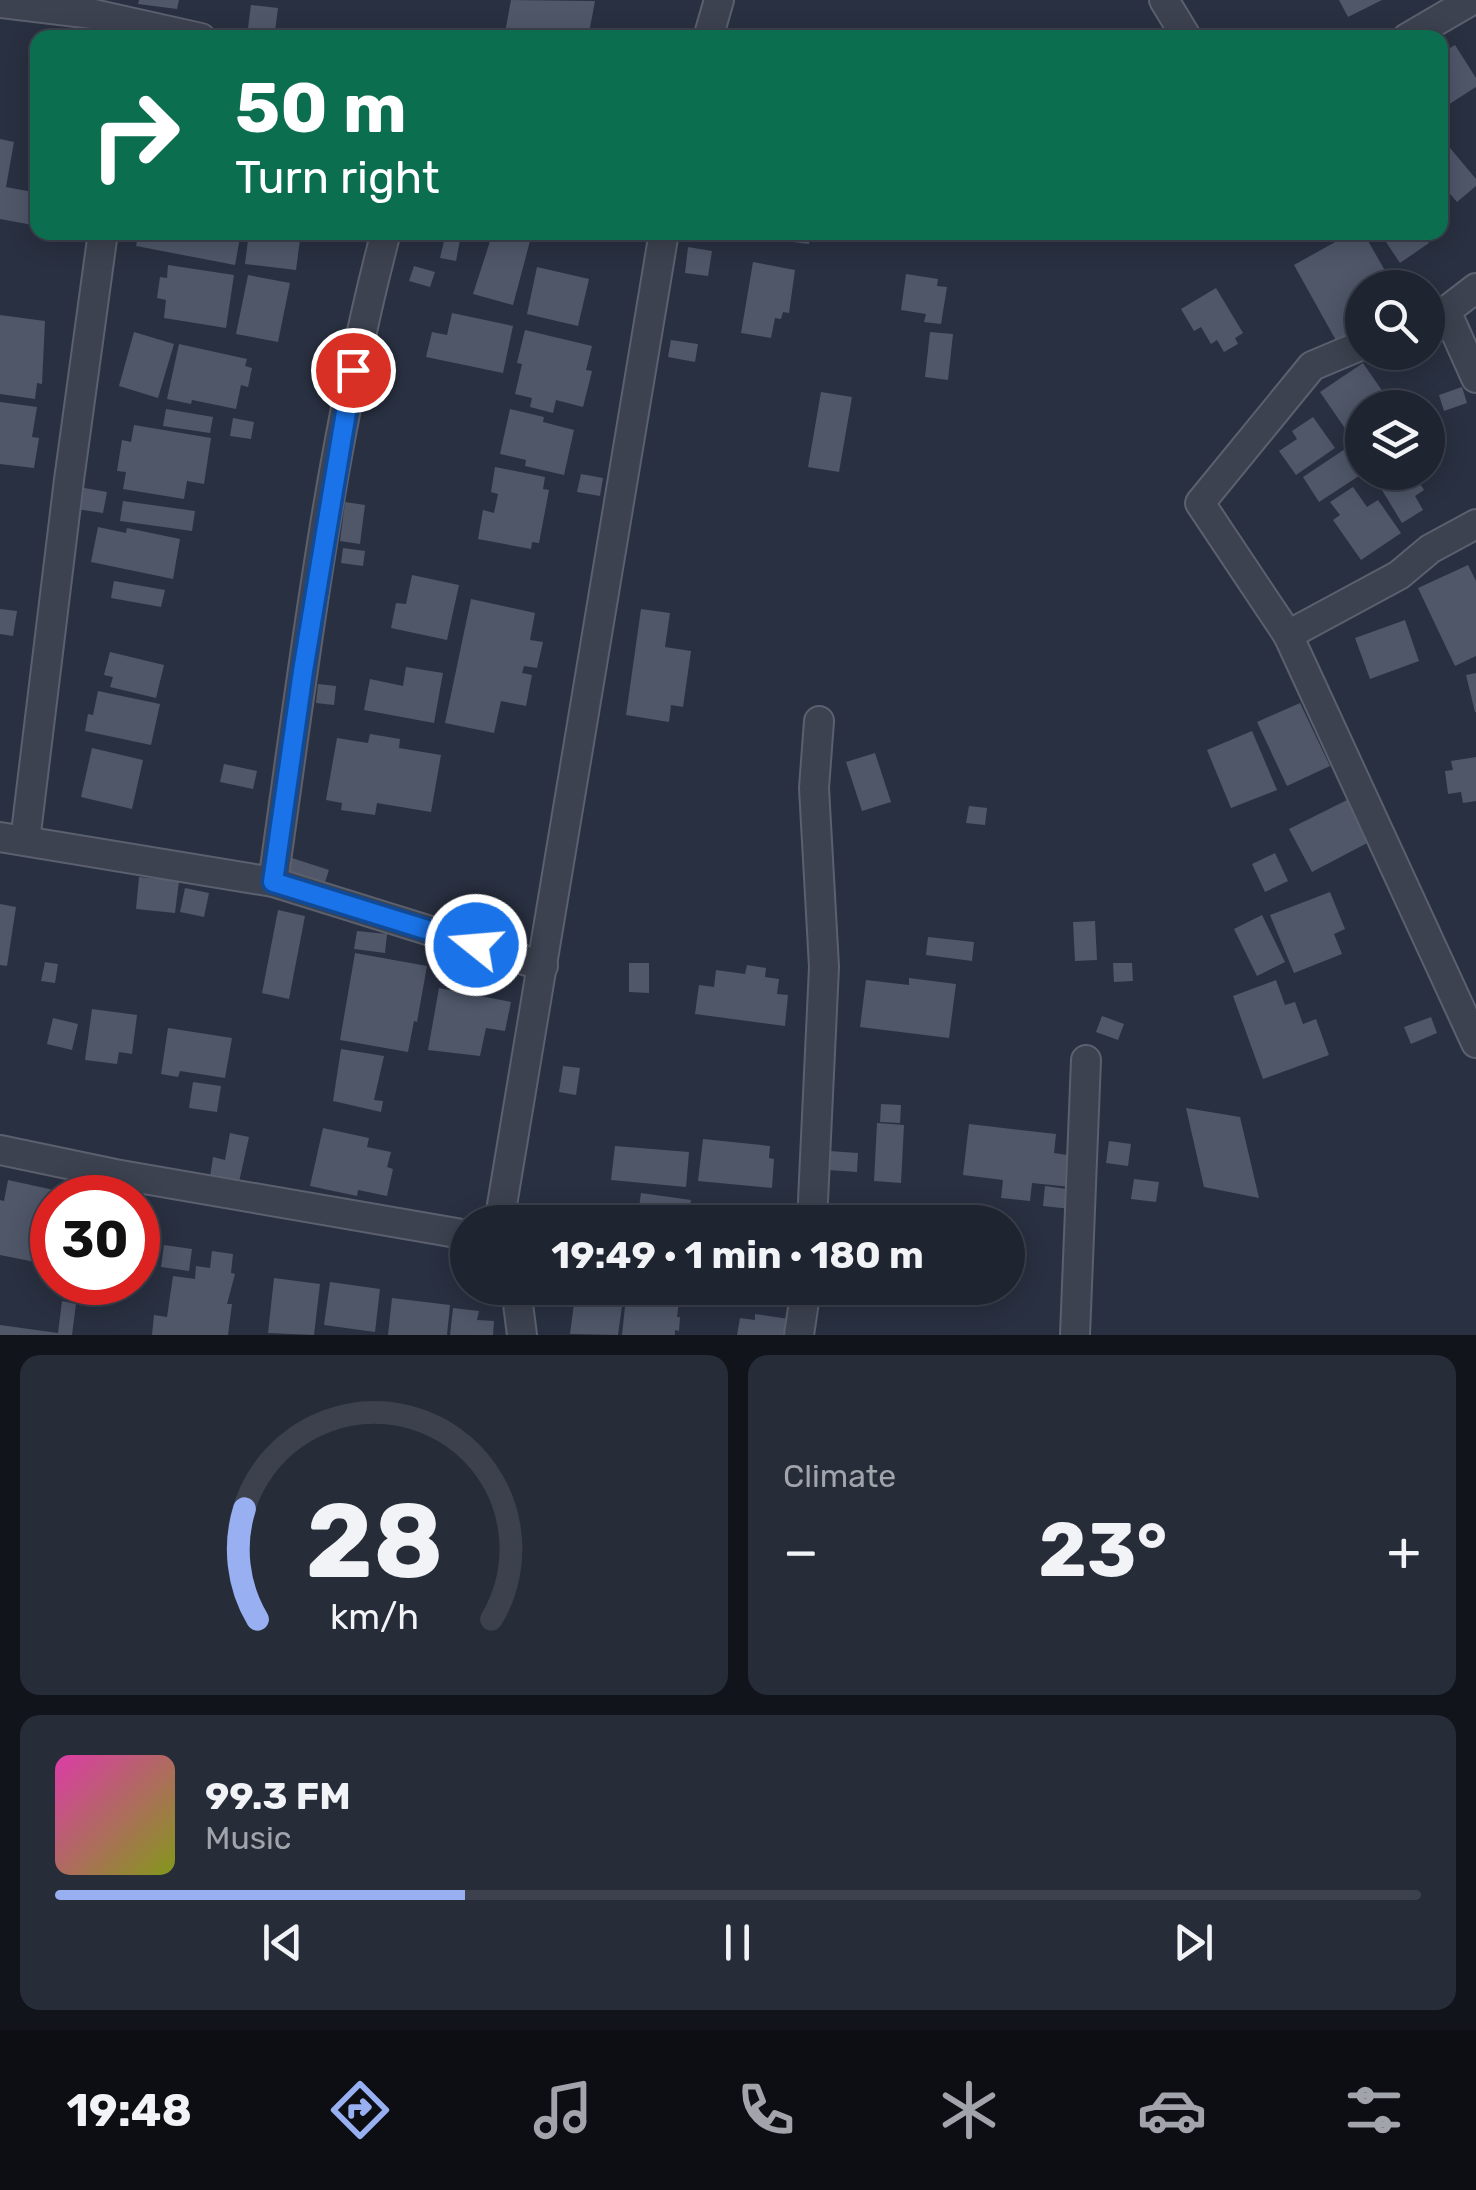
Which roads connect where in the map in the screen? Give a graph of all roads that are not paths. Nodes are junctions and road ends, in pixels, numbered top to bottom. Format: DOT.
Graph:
graph roads {
  1 [pos="719,0"];
  2 [pos="1164,0"];
  3 [pos="0,2"];
  4 [pos="1471,4"];
  5 [pos="95,17"];
  6 [pos="161,30"];
  7 [pos="710,30"];
  8 [pos="1182,30"];
  9 [pos="1422,30"];
  10 [pos="103,240"];
  11 [pos="384,240"];
  12 [pos="663,240"];
  13 [pos="1476,288"];
  14 [pos="1445,309"];
  15 [pos="1445,328"];
  16 [pos="1345,353"];
  17 [pos="1476,378"];
  18 [pos="1476,524"];
  19 [pos="1288,636"];
  20 [pos="819,721"];
  21 [pos="12,839"];
  22 [pos="273,882"];
  23 [pos="543,966"];
  24 [pos="1476,1043"];
  25 [pos="1086,1060"];
  26 [pos="0,1150"];
  27 [pos="502,1205"];
  28 [pos="813,1205"];
  29 [pos="450,1232"];
  30 [pos="518,1305"];
  31 [pos="803,1305"];
  32 [pos="522,1335"];
  33 [pos="799,1335"];
  34 [pos="1075,1335"];
  1 -- 7 [label="street"];
  2 -- 8 [label="street"];
  3 -- 5 [label="street"];
  4 -- 9 [label="street"];
  5 -- 6 [label="street"];
  10 -- 21 [label="street"];
  11 -- 22 [label="street"];
  12 -- 23 [label="street"];
  13 -- 14 [label="street"];
  15 -- 17 [label="street"];
  16 -- 19 [label="street"];
  18 -- 19 [label="street"];
  19 -- 24 [label="street"];
  20 -- 28 [label="street"];
  21 -- 22 [label="street"];
  22 -- 23 [label="street"];
  23 -- 27 [label="street"];
  25 -- 34 [label="street"];
  26 -- 29 [label="street"];
  30 -- 32 [label="street"];
  31 -- 33 [label="street"];
}
